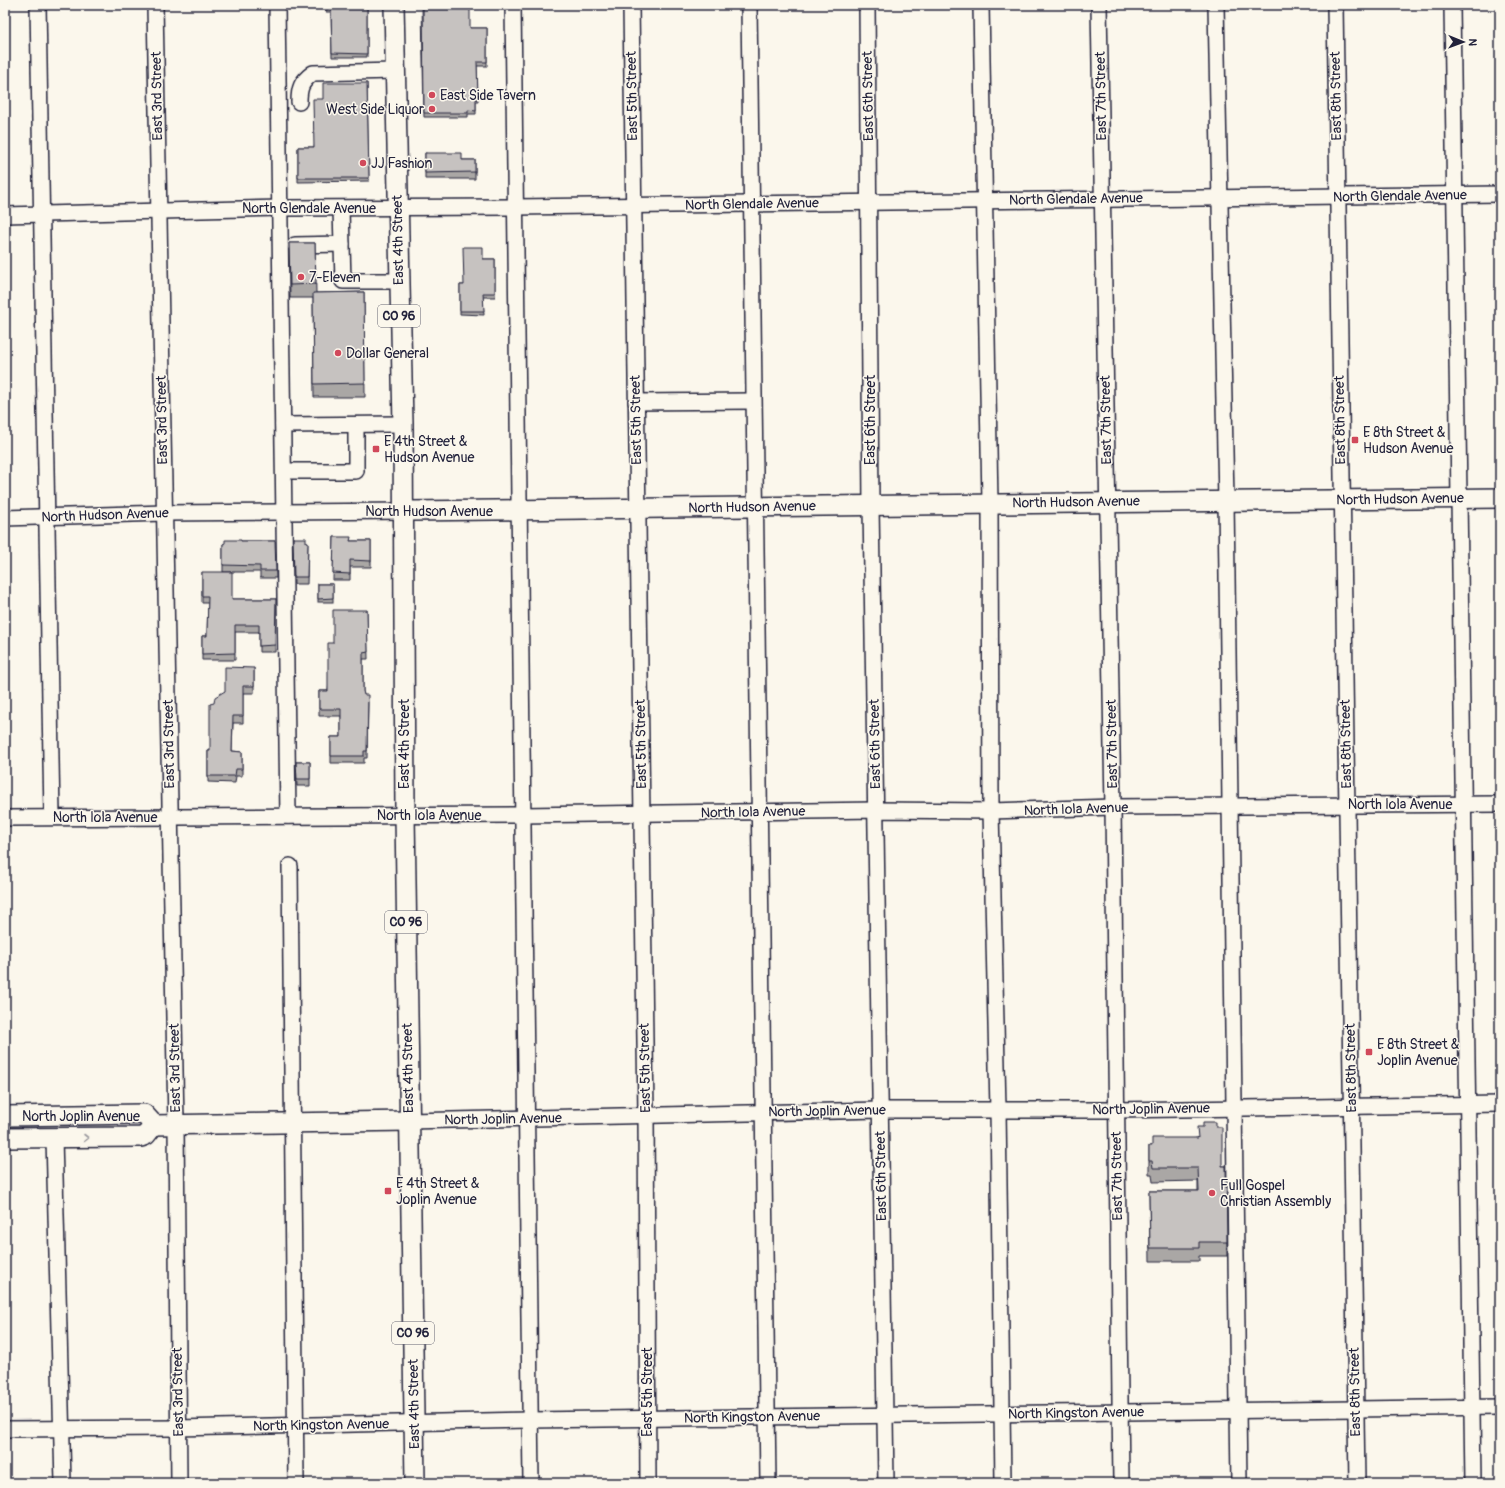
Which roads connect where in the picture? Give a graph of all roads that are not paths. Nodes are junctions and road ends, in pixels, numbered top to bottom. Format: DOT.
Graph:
graph roads {
  1 [pos="38,5"];
  2 [pos="156,5"];
  3 [pos="277,5"];
  4 [pos="394,5"];
  5 [pos="513,5"];
  6 [pos="631,5"];
  7 [pos="749,5"];
  8 [pos="866,5"];
  9 [pos="981,5"];
  10 [pos="1099,5"];
  11 [pos="1216,5"];
  12 [pos="1334,5"];
  13 [pos="1452,5"];
  14 [pos="394,71"];
  15 [pos="299,102"];
  16 [pos="1500,194"];
  17 [pos="1454,195"];
  18 [pos="1337,196"];
  19 [pos="1219,197"];
  20 [pos="1102,199"];
  21 [pos="984,200"];
  22 [pos="869,202"];
  23 [pos="751,204"];
  24 [pos="633,206"];
  25 [pos="397,207"];
  26 [pos="516,207"];
  27 [pos="281,208"];
  28 [pos="341,209"];
  29 [pos="158,211"];
  30 [pos="42,214"];
  31 [pos="5,215"];
  32 [pos="342,244"];
  33 [pos="281,245"];
  34 [pos="398,281"];
  35 [pos="753,401"];
  36 [pos="636,402"];
  37 [pos="403,424"];
  38 [pos="284,425"];
  39 [pos="356,425"];
  40 [pos="284,471"];
  41 [pos="1459,498"];
  42 [pos="1500,498"];
  43 [pos="1341,499"];
  44 [pos="1226,501"];
  45 [pos="1108,502"];
  46 [pos="990,503"];
  47 [pos="871,506"];
  48 [pos="638,508"];
  49 [pos="755,508"];
  50 [pos="407,511"];
  51 [pos="518,511"];
  52 [pos="284,512"];
  53 [pos="164,513"];
  54 [pos="46,516"];
  55 [pos="5,518"];
  56 [pos="1347,804"];
  57 [pos="1464,804"];
  58 [pos="1500,804"];
  59 [pos="1231,806"];
  60 [pos="1113,807"];
  61 [pos="876,810"];
  62 [pos="991,811"];
  63 [pos="758,812"];
  64 [pos="642,813"];
  65 [pos="522,814"];
  66 [pos="170,816"];
  67 [pos="288,816"];
  68 [pos="405,816"];
  69 [pos="52,817"];
  70 [pos="5,818"];
  71 [pos="290,866"];
  72 [pos="1468,1104"];
  73 [pos="1500,1104"];
  74 [pos="1352,1106"];
  75 [pos="1234,1108"];
  76 [pos="998,1109"];
  77 [pos="880,1110"];
  78 [pos="1116,1110"];
  79 [pos="763,1112"];
  80 [pos="646,1115"];
  81 [pos="5,1116"];
  82 [pos="526,1119"];
  83 [pos="409,1121"];
  84 [pos="294,1123"];
  85 [pos="176,1124"];
  86 [pos="154,1125"];
  87 [pos="5,1138"];
  88 [pos="54,1138"];
  89 [pos="1472,1407"];
  90 [pos="1500,1407"];
  91 [pos="1356,1408"];
  92 [pos="1238,1409"];
  93 [pos="1120,1412"];
  94 [pos="1002,1414"];
  95 [pos="885,1416"];
  96 [pos="768,1417"];
  97 [pos="646,1418"];
  98 [pos="530,1420"];
  99 [pos="414,1423"];
  100 [pos="295,1425"];
  101 [pos="5,1428"];
  102 [pos="63,1428"];
  103 [pos="178,1428"];
  104 [pos="63,1483"];
  105 [pos="179,1483"];
  106 [pos="296,1483"];
  107 [pos="415,1483"];
  108 [pos="531,1483"];
  109 [pos="648,1483"];
  110 [pos="768,1483"];
  111 [pos="886,1483"];
  112 [pos="1003,1483"];
  113 [pos="1121,1483"];
  114 [pos="1239,1483"];
  115 [pos="1356,1483"];
  116 [pos="1473,1483"];
  1 -- 30 [label="street"];
  2 -- 29 [label="street, East 3rd Street"];
  3 -- 27 [label="street"];
  4 -- 14 [label="main road, East 4th Street / CO 96"];
  5 -- 26 [label="street"];
  6 -- 24 [label="street, East 5th Street"];
  7 -- 23 [label="street"];
  8 -- 22 [label="street, East 6th Street"];
  9 -- 21 [label="street"];
  10 -- 20 [label="street, East 7th Street"];
  11 -- 19 [label="street"];
  12 -- 18 [label="street, East 8th Street"];
  13 -- 17 [label="street"];
  14 -- 15 [label="street"];
  14 -- 25 [label="main road, East 4th Street / CO 96"];
  16 -- 17 [label="street, North Glendale Avenue"];
  17 -- 18 [label="street, North Glendale Avenue"];
  17 -- 41 [label="street"];
  18 -- 19 [label="street, North Glendale Avenue"];
  18 -- 43 [label="street, East 8th Street"];
  19 -- 20 [label="street, North Glendale Avenue"];
  19 -- 44 [label="street"];
  20 -- 21 [label="street, North Glendale Avenue"];
  20 -- 45 [label="street, East 7th Street"];
  21 -- 22 [label="street, North Glendale Avenue"];
  21 -- 46 [label="street"];
  22 -- 23 [label="street, North Glendale Avenue"];
  22 -- 47 [label="street, East 6th Street"];
  23 -- 24 [label="street, North Glendale Avenue"];
  23 -- 35 [label="street"];
  24 -- 26 [label="street, North Glendale Avenue"];
  24 -- 36 [label="street, East 5th Street"];
  25 -- 26 [label="street, North Glendale Avenue"];
  25 -- 28 [label="street, North Glendale Avenue"];
  25 -- 34 [label="main road, East 4th Street / CO 96"];
  26 -- 51 [label="street"];
  27 -- 28 [label="street, North Glendale Avenue"];
  27 -- 29 [label="street, North Glendale Avenue"];
  27 -- 33 [label="street"];
  28 -- 32 [label="street"];
  29 -- 30 [label="street, North Glendale Avenue"];
  29 -- 53 [label="street, East 3rd Street"];
  30 -- 31 [label="street, North Glendale Avenue"];
  30 -- 54 [label="street"];
  32 -- 33 [label="street"];
  32 -- 34 [label="street"];
  33 -- 38 [label="street"];
  34 -- 37 [label="main road, East 4th Street / CO 96"];
  35 -- 36 [label="street"];
  35 -- 49 [label="street"];
  36 -- 48 [label="street, East 5th Street"];
  37 -- 39 [label="street"];
  37 -- 50 [label="main road, East 4th Street / CO 96"];
  38 -- 39 [label="street"];
  38 -- 40 [label="street"];
  39 -- 40 [label="street"];
  40 -- 52 [label="street"];
  41 -- 42 [label="main road, North Hudson Avenue"];
  41 -- 43 [label="main road, North Hudson Avenue"];
  41 -- 57 [label="street"];
  43 -- 44 [label="main road, North Hudson Avenue"];
  43 -- 56 [label="street, East 8th Street"];
  44 -- 45 [label="main road, North Hudson Avenue"];
  44 -- 59 [label="street"];
  45 -- 46 [label="main road, North Hudson Avenue"];
  45 -- 60 [label="street, East 7th Street"];
  46 -- 47 [label="main road, North Hudson Avenue"];
  46 -- 62 [label="street"];
  47 -- 49 [label="main road, North Hudson Avenue"];
  47 -- 61 [label="street, East 6th Street"];
  48 -- 49 [label="main road, North Hudson Avenue"];
  48 -- 51 [label="main road, North Hudson Avenue"];
  48 -- 64 [label="street, East 5th Street"];
  49 -- 63 [label="street"];
  50 -- 51 [label="main road, North Hudson Avenue"];
  50 -- 52 [label="street, North Hudson Avenue"];
  50 -- 68 [label="main road, East 4th Street / CO 96"];
  51 -- 65 [label="street"];
  52 -- 53 [label="street, North Hudson Avenue"];
  52 -- 67 [label="street"];
  53 -- 54 [label="street, North Hudson Avenue"];
  53 -- 66 [label="street, East 3rd Street"];
  54 -- 55 [label="street, North Hudson Avenue"];
  54 -- 69 [label="street"];
  56 -- 57 [label="street, North Iola Avenue"];
  56 -- 59 [label="street, North Iola Avenue"];
  56 -- 74 [label="street, East 8th Street"];
  57 -- 58 [label="street, North Iola Avenue"];
  57 -- 72 [label="street"];
  59 -- 60 [label="street, North Iola Avenue"];
  59 -- 75 [label="street"];
  60 -- 62 [label="street, North Iola Avenue"];
  60 -- 78 [label="street, East 7th Street"];
  61 -- 62 [label="street, North Iola Avenue"];
  61 -- 63 [label="street, North Iola Avenue"];
  61 -- 77 [label="street, East 6th Street"];
  62 -- 76 [label="street"];
  63 -- 64 [label="street, North Iola Avenue"];
  63 -- 79 [label="street"];
  64 -- 65 [label="street, North Iola Avenue"];
  64 -- 80 [label="street, East 5th Street"];
  65 -- 68 [label="street, North Iola Avenue"];
  65 -- 82 [label="street"];
  66 -- 67 [label="street, North Iola Avenue"];
  66 -- 69 [label="street, North Iola Avenue"];
  66 -- 85 [label="street, East 3rd Street"];
  67 -- 68 [label="street, North Iola Avenue"];
  68 -- 83 [label="main road, East 4th Street / CO 96"];
  69 -- 70 [label="street, North Iola Avenue"];
  71 -- 84 [label="street"];
  72 -- 73 [label="street, North Joplin Avenue"];
  72 -- 74 [label="street, North Joplin Avenue"];
  72 -- 89 [label="street"];
  74 -- 75 [label="street, North Joplin Avenue"];
  74 -- 91 [label="street, East 8th Street"];
  75 -- 78 [label="street, North Joplin Avenue"];
  75 -- 92 [label="street"];
  76 -- 77 [label="street, North Joplin Avenue"];
  76 -- 78 [label="street, North Joplin Avenue"];
  76 -- 94 [label="street"];
  77 -- 79 [label="street, North Joplin Avenue"];
  77 -- 95 [label="street, East 6th Street"];
  78 -- 93 [label="street, East 7th Street"];
  79 -- 80 [label="street, North Joplin Avenue"];
  79 -- 96 [label="street"];
  80 -- 82 [label="street, North Joplin Avenue"];
  80 -- 97 [label="street, East 5th Street"];
  81 -- 86 [label="main road, North Joplin Avenue"];
  82 -- 83 [label="street, North Joplin Avenue"];
  82 -- 98 [label="street"];
  83 -- 84 [label="main road, North Joplin Avenue"];
  83 -- 99 [label="main road, East 4th Street / CO 96"];
  84 -- 85 [label="main road, North Joplin Avenue"];
  84 -- 100 [label="street"];
  85 -- 86 [label="main road, North Joplin Avenue"];
  85 -- 103 [label="street, East 3rd Street"];
  88 -- 86 [label="main road, North Joplin Avenue, one-way"];
  87 -- 88 [label="main road, North Joplin Avenue"];
  88 -- 102 [label="street"];
  89 -- 90 [label="street, North Kingston Avenue"];
  89 -- 91 [label="street, North Kingston Avenue"];
  89 -- 116 [label="street"];
  91 -- 92 [label="street, North Kingston Avenue"];
  91 -- 115 [label="street, East 8th Street"];
  92 -- 93 [label="street, North Kingston Avenue"];
  92 -- 114 [label="street"];
  93 -- 94 [label="street, North Kingston Avenue"];
  93 -- 113 [label="street, East 7th Street"];
  94 -- 95 [label="street, North Kingston Avenue"];
  94 -- 112 [label="street"];
  95 -- 96 [label="street, North Kingston Avenue"];
  95 -- 111 [label="street, East 6th Street"];
  96 -- 97 [label="street, North Kingston Avenue"];
  96 -- 110 [label="street"];
  97 -- 98 [label="street, North Kingston Avenue"];
  97 -- 109 [label="street, East 5th Street"];
  98 -- 99 [label="street, North Kingston Avenue"];
  98 -- 108 [label="street"];
  99 -- 100 [label="street, North Kingston Avenue"];
  99 -- 107 [label="main road, East 4th Street / CO 96"];
  100 -- 103 [label="street, North Kingston Avenue"];
  100 -- 106 [label="street"];
  101 -- 102 [label="street, North Kingston Avenue"];
  102 -- 103 [label="street, North Kingston Avenue"];
  102 -- 104 [label="street"];
  103 -- 105 [label="street, East 3rd Street"];
}
